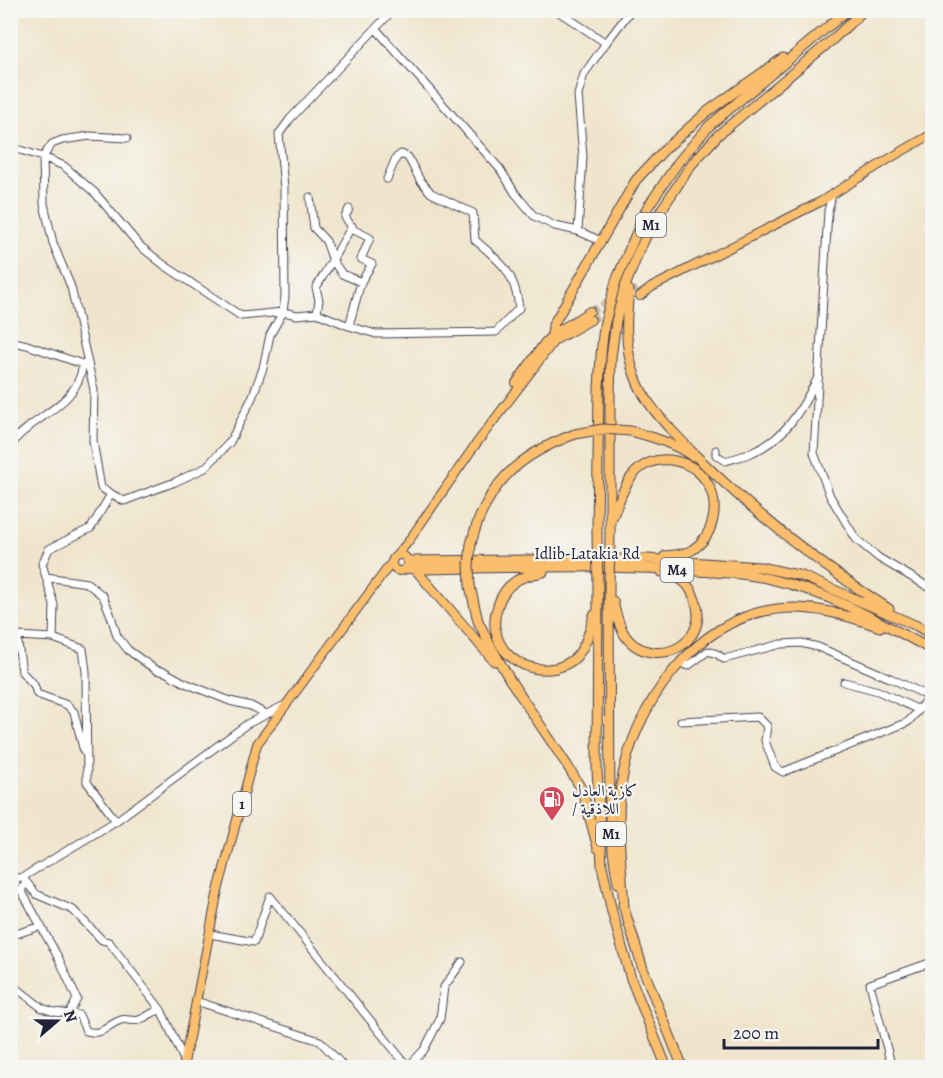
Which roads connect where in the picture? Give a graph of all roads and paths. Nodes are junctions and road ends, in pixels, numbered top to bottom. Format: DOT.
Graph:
graph roads {
  1 [pos="393,10"];
  2 [pos="556,10"];
  3 [pos="630,10"];
  4 [pos="848,10"];
  5 [pos="864,10"];
  6 [pos="837,21"];
  7 [pos="375,29"];
  8 [pos="606,43"];
  9 [pos="933,134"];
  10 [pos="127,138"];
  11 [pos="10,147"];
  12 [pos="43,157"];
  13 [pos="387,179"];
  14 [pos="832,195"];
  15 [pos="310,197"];
  16 [pos="350,209"];
  17 [pos="352,226"];
  18 [pos="578,231"];
  19 [pos="601,241"];
  20 [pos="333,261"];
  21 [pos="630,276"];
  22 [pos="361,282"];
  23 [pos="639,293"];
  24 [pos="283,312"];
  25 [pos="317,313"];
  26 [pos="591,315"];
  27 [pos="349,327"];
  28 [pos="553,338"];
  29 [pos="10,342"];
  30 [pos="86,365"];
  31 [pos="819,374"];
  32 [pos="716,450"];
  33 [pos="10,452"];
  34 [pos="719,478"];
  35 [pos="111,494"];
  36 [pos="610,527"];
  37 [pos="408,542"];
  38 [pos="394,559"];
  39 [pos="648,563"];
  40 [pos="406,565"];
  41 [pos="579,567"];
  42 [pos="46,576"];
  43 [pos="382,577"];
  44 [pos="598,589"];
  45 [pos="609,589"];
  46 [pos="933,589"];
  47 [pos="917,626"];
  48 [pos="933,635"];
  49 [pos="53,638"];
  50 [pos="913,639"];
  51 [pos="933,650"];
  52 [pos="681,662"];
  53 [pos="510,680"];
  54 [pos="844,682"];
  55 [pos="931,692"];
  56 [pos="287,704"];
  57 [pos="920,710"];
  58 [pos="266,714"];
  59 [pos="681,721"];
  60 [pos="87,760"];
  61 [pos="116,821"];
  62 [pos="602,866"];
  63 [pos="10,880"];
  64 [pos="24,880"];
  65 [pos="624,909"];
  66 [pos="41,926"];
  67 [pos="210,934"];
  68 [pos="10,936"];
  69 [pos="462,962"];
  70 [pos="933,962"];
  71 [pos="10,983"];
  72 [pos="196,1001"];
  73 [pos="161,1010"];
  74 [pos="69,1014"];
  75 [pos="184,1064"];
  76 [pos="345,1068"];
  77 [pos="667,1068"];
  78 [pos="683,1068"];
  79 [pos="892,1068"];
  1 -- 7 [label="street"];
  2 -- 8 [label="street"];
  3 -- 8 [label="street"];
  4 -- 6 [label="highway, M1"];
  5 -- 21 [label="highway, M1"];
  6 -- 19 [label="highway"];
  6 -- 44 [label="highway, M1, bridge"];
  7 -- 18 [label="street"];
  7 -- 24 [label="street"];
  8 -- 18 [label="street"];
  9 -- 14 [label="main road"];
  10 -- 12 [label="street"];
  11 -- 12 [label="street"];
  12 -- 24 [label="street"];
  12 -- 30 [label="street"];
  13 -- 27 [label="street"];
  14 -- 23 [label="main road"];
  14 -- 31 [label="street"];
  15 -- 20 [label="street"];
  16 -- 17 [label="street"];
  17 -- 20 [label="street"];
  17 -- 22 [label="street"];
  18 -- 19 [label="street"];
  19 -- 28 [label="highway"];
  20 -- 22 [label="street"];
  20 -- 25 [label="street"];
  21 -- 34 [label="highway"];
  21 -- 36 [label="highway, M1"];
  22 -- 27 [label="street"];
  24 -- 25 [label="street"];
  24 -- 35 [label="street"];
  25 -- 27 [label="street"];
  26 -- 28 [label="main road"];
  28 -- 37 [label="main road, 1"];
  29 -- 30 [label="street"];
  30 -- 33 [label="street"];
  30 -- 35 [label="street"];
  31 -- 32 [label="street"];
  31 -- 46 [label="street"];
  34 -- 47 [label="highway"];
  34 -- 53 [label="highway, bridge"];
  35 -- 42 [label="street"];
  36 -- 39 [label="highway"];
  36 -- 45 [label="highway, M1, bridge"];
  37 -- 38 [label="main road, 1"];
  37 -- 40 [label="main road, 1"];
  38 -- 40 [label="main road"];
  38 -- 40 [label="main road"];
  38 -- 43 [label="main road, 1"];
  39 -- 40 [label="highway, Idlib-Latakia Rd / M4"];
  39 -- 41 [label="highway, Idlib-Latakia Rd / M4"];
  39 -- 45 [label="highway"];
  39 -- 47 [label="highway, Idlib-Latakia Rd / M4"];
  39 -- 50 [label="highway, Idlib-Latakia Rd / M4"];
  40 -- 41 [label="highway, Idlib-Latakia Rd / M4"];
  40 -- 43 [label="main road, 1"];
  40 -- 53 [label="highway"];
  41 -- 44 [label="highway"];
  42 -- 49 [label="street"];
  42 -- 58 [label="street"];
  43 -- 56 [label="main road, 1"];
  44 -- 62 [label="highway, M1"];
  45 -- 65 [label="highway, M1"];
  47 -- 48 [label="highway, Idlib-Latakia Rd / M4"];
  49 -- 60 [label="street"];
  49 -- 60 [label="street"];
  50 -- 51 [label="highway, Idlib-Latakia Rd / M4"];
  50 -- 52 [label="highway"];
  52 -- 55 [label="street"];
  52 -- 65 [label="highway"];
  53 -- 62 [label="highway"];
  54 -- 57 [label="street"];
  55 -- 57 [label="street"];
  56 -- 58 [label="street"];
  56 -- 67 [label="main road, 1"];
  57 -- 59 [label="street"];
  58 -- 61 [label="street"];
  60 -- 61 [label="street"];
  61 -- 64 [label="street"];
  62 -- 77 [label="highway, M1"];
  63 -- 64 [label="street"];
  64 -- 66 [label="street"];
  64 -- 73 [label="street"];
  65 -- 78 [label="highway, M1"];
  66 -- 68 [label="street"];
  66 -- 74 [label="street"];
  67 -- 69 [label="street"];
  67 -- 72 [label="main road, 1"];
  70 -- 79 [label="street"];
  71 -- 74 [label="street"];
  72 -- 75 [label="main road, 1"];
  72 -- 76 [label="street"];
  73 -- 74 [label="street"];
  73 -- 75 [label="street"];
}
